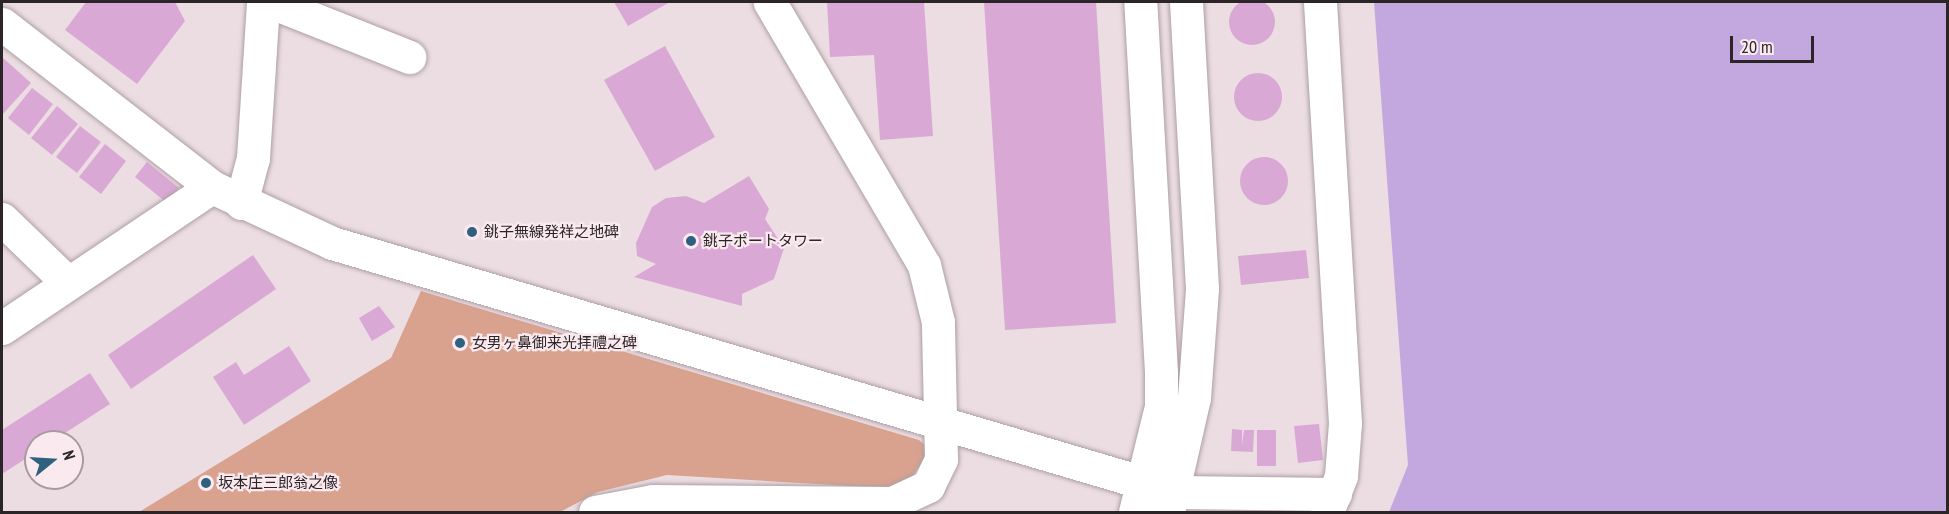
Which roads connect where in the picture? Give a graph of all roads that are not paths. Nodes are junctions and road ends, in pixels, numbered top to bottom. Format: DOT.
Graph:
graph roads {
  1 [pos="263,2"];
  2 [pos="271,2"];
  3 [pos="770,2"];
  4 [pos="1140,2"];
  5 [pos="1186,2"];
  6 [pos="1320,2"];
  7 [pos="2,24"];
  8 [pos="409,57"];
  9 [pos="212,187"];
  10 [pos="241,203"];
  11 [pos="2,219"];
  12 [pos="68,283"];
  13 [pos="2,328"];
  14 [pos="944,422"];
  15 [pos="1139,498"];
  16 [pos="1172,502"];
  17 [pos="1331,503"];
  18 [pos="595,513"];
  1 -- 10 [label="street"];
  2 -- 8 [label="street"];
  3 -- 14 [label="street"];
  4 -- 15 [label="street"];
  5 -- 16 [label="street"];
  6 -- 17 [label="street"];
  7 -- 9 [label="street"];
  9 -- 10 [label="street"];
  9 -- 12 [label="street"];
  10 -- 14 [label="street"];
  11 -- 12 [label="street"];
  12 -- 13 [label="street"];
  14 -- 15 [label="street"];
  14 -- 18 [label="street"];
  15 -- 16 [label="street"];
  16 -- 17 [label="street"];
}
